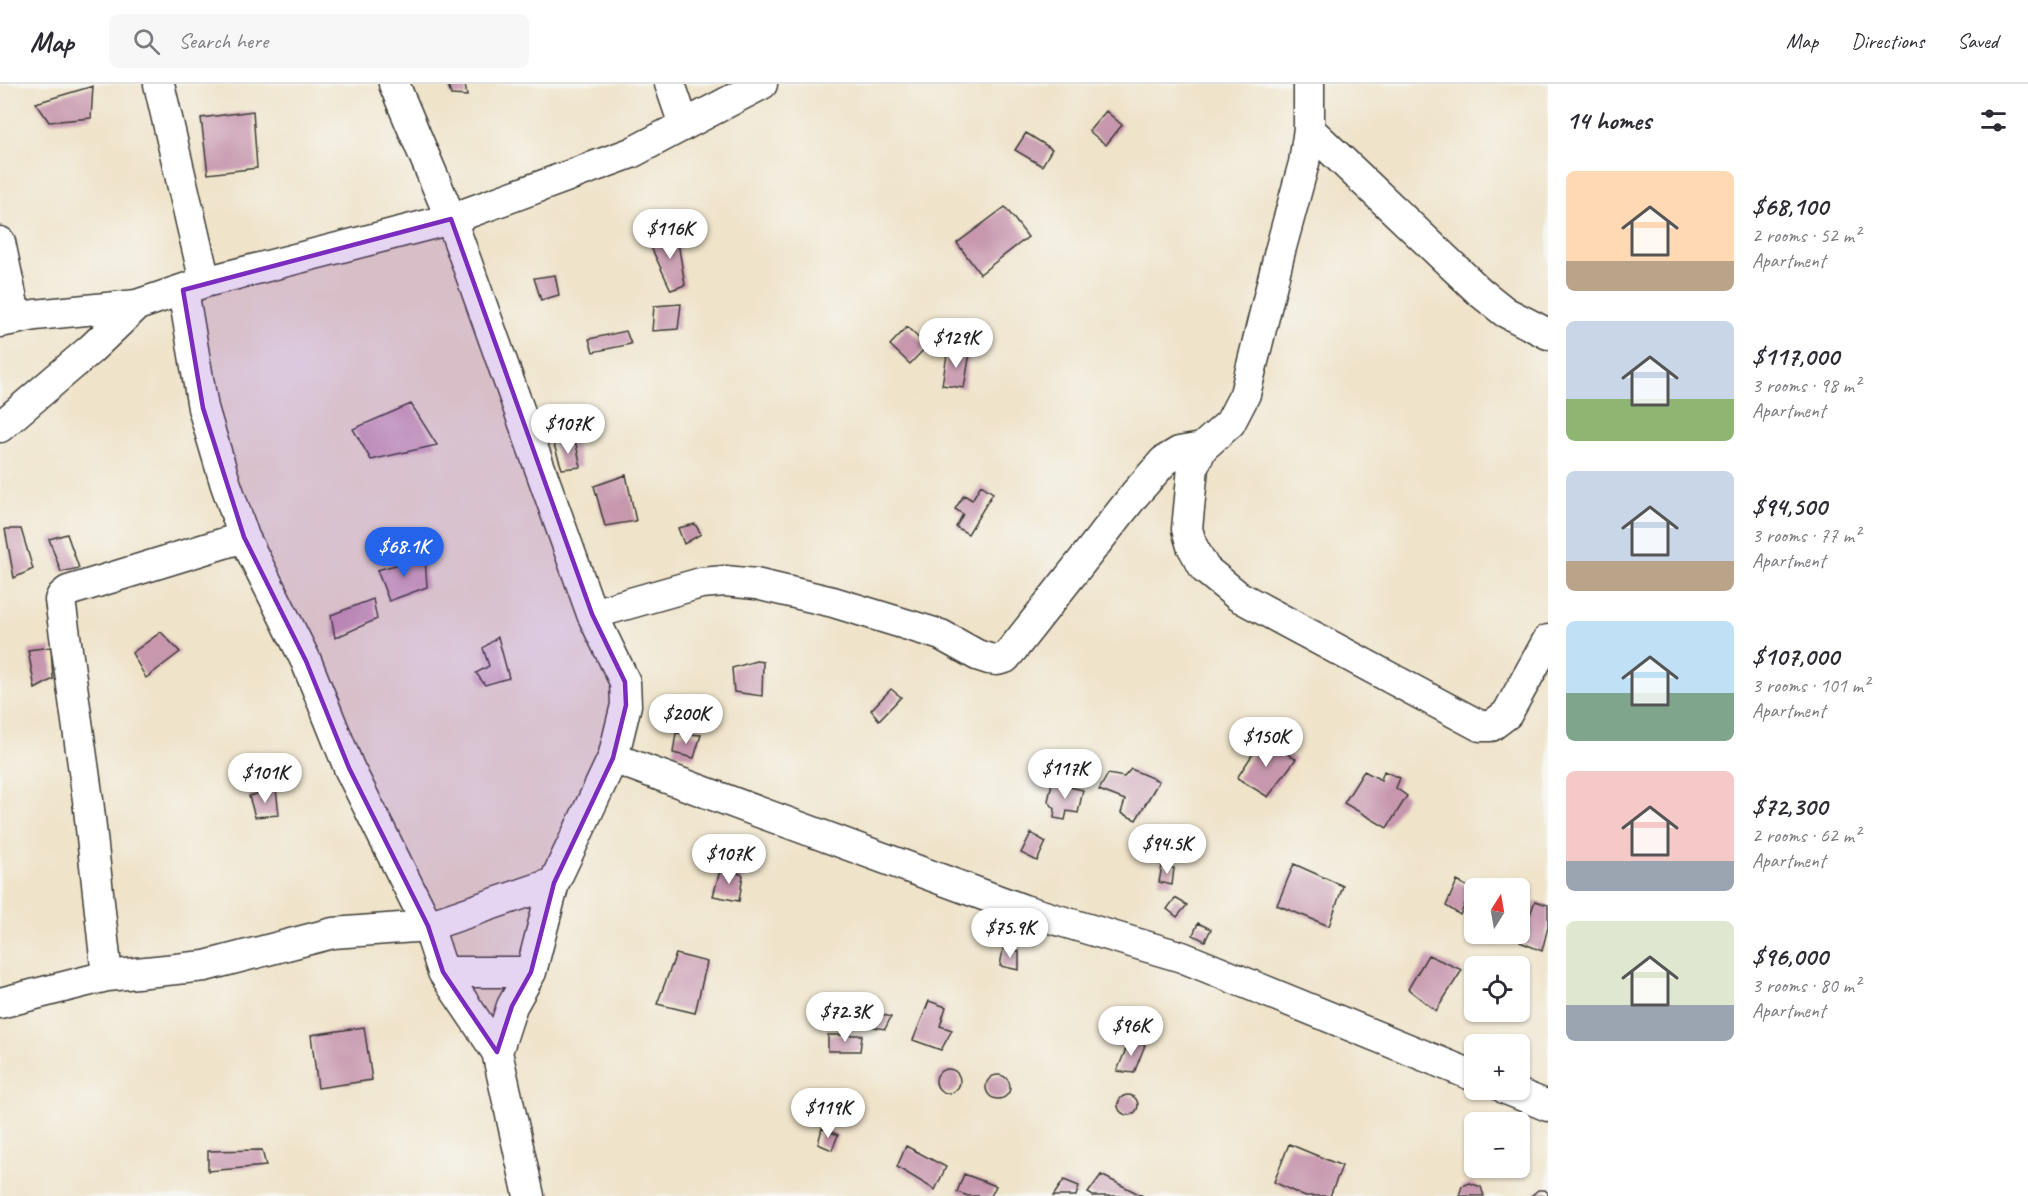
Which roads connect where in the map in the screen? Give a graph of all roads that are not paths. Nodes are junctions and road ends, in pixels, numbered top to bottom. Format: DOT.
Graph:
graph roads {
  1 [pos="159,84"];
  2 [pos="394,84"];
  3 [pos="670,84"];
  4 [pos="762,84"];
  5 [pos="1309,84"];
  6 [pos="684,125"];
  7 [pos="1309,129"];
  8 [pos="451,219"];
  9 [pos="0,242"];
  10 [pos="194,286"];
  11 [pos="137,305"];
  12 [pos="8,320"];
  13 [pos="1548,334"];
  14 [pos="0,427"];
  15 [pos="1202,448"];
  16 [pos="244,537"];
  17 [pos="592,614"];
  18 [pos="1548,640"];
  19 [pos="613,758"];
  20 [pos="554,883"];
  21 [pos="428,926"];
  22 [pos="443,972"];
  23 [pos="531,972"];
  24 [pos="107,976"];
  25 [pos="0,1003"];
  26 [pos="496,1052"];
  27 [pos="1464,1072"];
  28 [pos="1530,1099"];
  29 [pos="1548,1106"];
  30 [pos="529,1196"];
  1 -- 10 [label="street"];
  2 -- 8 [label="street"];
  3 -- 6 [label="street"];
  4 -- 6 [label="street"];
  5 -- 7 [label="street"];
  6 -- 8 [label="street"];
  7 -- 13 [label="street"];
  7 -- 15 [label="street"];
  8 -- 10 [label="street"];
  8 -- 17 [label="street"];
  9 -- 12 [label="street"];
  10 -- 11 [label="street"];
  10 -- 16 [label="street"];
  11 -- 12 [label="street"];
  11 -- 14 [label="street"];
  15 -- 17 [label="street"];
  15 -- 18 [label="street"];
  16 -- 21 [label="street"];
  16 -- 24 [label="street"];
  17 -- 19 [label="street"];
  19 -- 20 [label="street"];
  19 -- 27 [label="street"];
  20 -- 21 [label="street"];
  20 -- 23 [label="street"];
  21 -- 22 [label="street"];
  21 -- 24 [label="street"];
  22 -- 23 [label="street"];
  22 -- 26 [label="street"];
  23 -- 26 [label="street"];
  24 -- 25 [label="street"];
  26 -- 30 [label="street"];
  28 -- 29 [label="street"];
}
